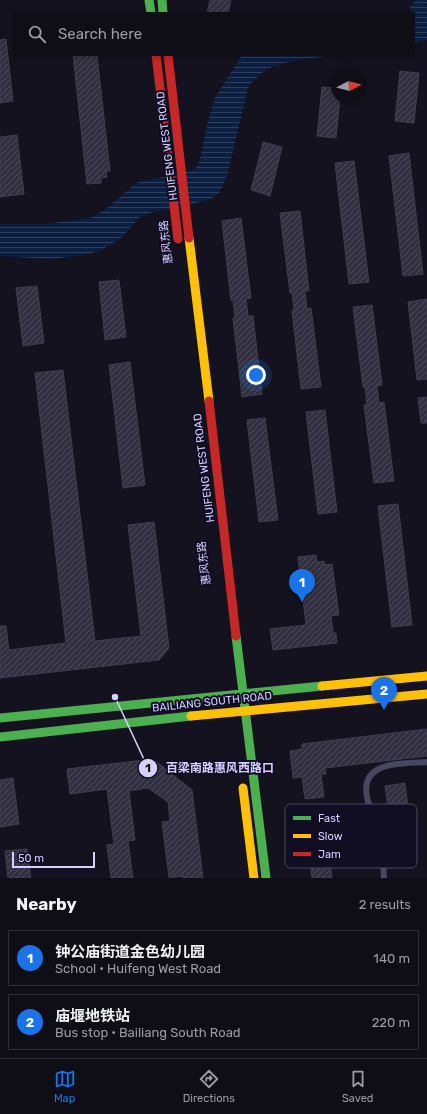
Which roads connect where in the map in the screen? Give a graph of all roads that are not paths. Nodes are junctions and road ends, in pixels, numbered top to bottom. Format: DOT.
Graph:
graph roads {
  1 [pos="149,0"];
  2 [pos="162,0"];
  3 [pos="151,12"];
  4 [pos="163,12"];
  5 [pos="156,56"];
  6 [pos="168,56"];
  7 [pos="179,251"];
  8 [pos="427,676"];
  9 [pos="232,691"];
  10 [pos="243,694"];
  11 [pos="427,694"];
  12 [pos="246,710"];
  13 [pos="235,715"];
  14 [pos="0,718"];
  15 [pos="0,737"];
  16 [pos="427,762"];
  17 [pos="242,779"];
  18 [pos="369,804"];
  19 [pos="383,868"];
  20 [pos="254,878"];
  21 [pos="266,878"];
  22 [pos="384,878"];
  1 -- 3 [label="street"];
  2 -- 4 [label="street"];
  5 -- 7 [label="street, 惠风东路"];
  6 -- 10 [label="street, HUIFENG WEST ROAD"];
  8 -- 10 [label="street, BAILIANG SOUTH ROAD"];
  9 -- 10 [label="street, BAILIANG SOUTH ROAD"];
  9 -- 13 [label="street"];
  9 -- 14 [label="street, BAILIANG SOUTH ROAD"];
  10 -- 12 [label="street, HUIFENG WEST ROAD"];
  11 -- 12 [label="street, BAILIANG SOUTH ROAD"];
  12 -- 13 [label="street, BAILIANG SOUTH ROAD"];
  12 -- 21 [label="street, HUIFENG WEST ROAD"];
  13 -- 15 [label="street, BAILIANG SOUTH ROAD"];
  16 -- 18 [label="lane"];
  17 -- 20 [label="street"];
  19 -- 22 [label="lane"];
}
